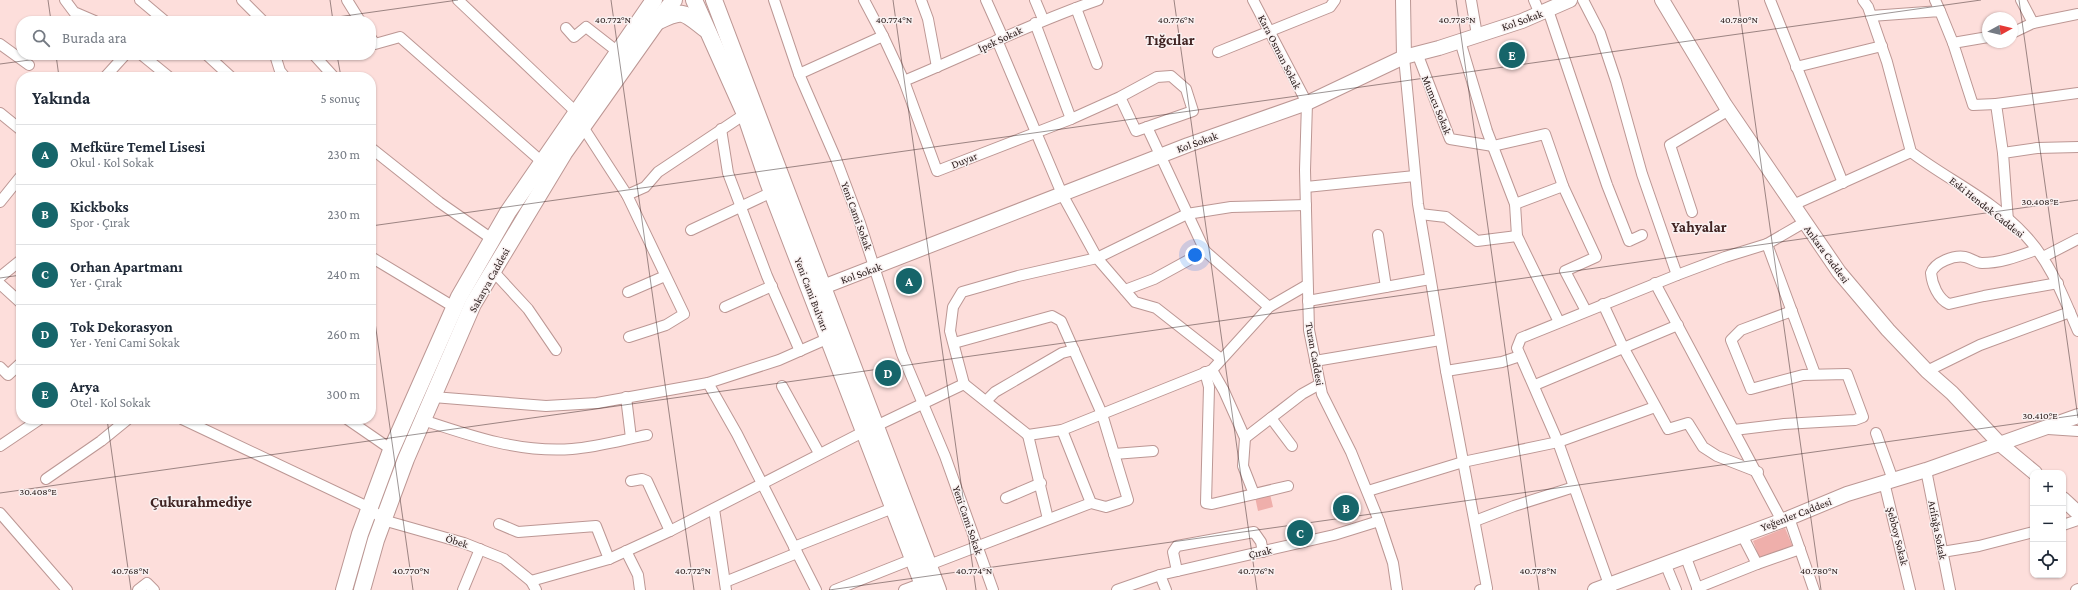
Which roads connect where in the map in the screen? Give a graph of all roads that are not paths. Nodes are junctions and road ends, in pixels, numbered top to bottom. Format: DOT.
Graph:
graph roads {
  1 [pos="65,0"];
  2 [pos="140,0"];
  3 [pos="242,0"];
  4 [pos="347,0"];
  5 [pos="458,0"];
  6 [pos="654,0"];
  7 [pos="674,0"];
  8 [pos="694,0"];
  9 [pos="714,0"];
  10 [pos="774,0"];
  11 [pos="864,0"];
  12 [pos="921,0"];
  13 [pos="986,0"];
  14 [pos="1035,0"];
  15 [pos="1098,0"];
  16 [pos="1253,0"];
  17 [pos="1335,0"];
  18 [pos="1403,0"];
  19 [pos="1471,0"];
  20 [pos="1534,0"];
  21 [pos="1570,0"];
  22 [pos="1583,0"];
  23 [pos="1662,0"];
  24 [pos="1770,0"];
  25 [pos="1863,0"];
  26 [pos="1935,0"];
  27 [pos="2021,0"];
  28 [pos="1076,8"];
  29 [pos="1940,11"];
  30 [pos="1544,12"];
  31 [pos="2078,14"];
  32 [pos="83,16"];
  33 [pos="159,16"];
  34 [pos="258,16"];
  35 [pos="357,16"];
  36 [pos="1871,16"];
  37 [pos="1039,21"];
  38 [pos="656,23"];
  39 [pos="2034,23"];
  40 [pos="566,28"];
  41 [pos="706,30"];
  42 [pos="2018,30"];
  43 [pos="1270,31"];
  44 [pos="1476,35"];
  45 [pos="883,36"];
  46 [pos="1982,38"];
  47 [pos="1000,39"];
  48 [pos="1460,41"];
  49 [pos="1953,43"];
  50 [pos="0,44"];
  51 [pos="376,44"];
  52 [pos="1882,46"];
  53 [pos="618,52"];
  54 [pos="1218,52"];
  55 [pos="1410,55"];
  56 [pos="16,56"];
  57 [pos="22,60"];
  58 [pos="120,60"];
  59 [pos="148,60"];
  60 [pos="212,60"];
  61 [pos="277,60"];
  62 [pos="319,60"];
  63 [pos="1097,64"];
  64 [pos="29,65"];
  65 [pos="937,67"];
  66 [pos="1796,67"];
  67 [pos="110,72"];
  68 [pos="163,72"];
  69 [pos="226,72"];
  70 [pos="281,72"];
  71 [pos="329,72"];
  72 [pos="799,74"];
  73 [pos="904,81"];
  74 [pos="2078,93"];
  75 [pos="1120,97"];
  76 [pos="1307,103"];
  77 [pos="1996,104"];
  78 [pos="1729,110"];
  79 [pos="576,112"];
  80 [pos="0,113"];
  81 [pos="745,114"];
  82 [pos="1071,119"];
  83 [pos="16,126"];
  84 [pos="583,127"];
  85 [pos="1147,127"];
  86 [pos="722,129"];
  87 [pos="1036,132"];
  88 [pos="1493,146"];
  89 [pos="2078,147"];
  90 [pos="376,152"];
  91 [pos="1911,152"];
  92 [pos="2003,153"];
  93 [pos="1161,155"];
  94 [pos="541,162"];
  95 [pos="1415,176"];
  96 [pos="16,182"];
  97 [pos="1843,183"];
  98 [pos="1563,186"];
  99 [pos="1306,187"];
  100 [pos="772,192"];
  101 [pos="1062,194"];
  102 [pos="626,195"];
  103 [pos="0,202"];
  104 [pos="1515,204"];
  105 [pos="1306,205"];
  106 [pos="1794,205"];
  107 [pos="741,206"];
  108 [pos="1692,212"];
  109 [pos="1187,214"];
  110 [pos="1420,214"];
  111 [pos="2008,221"];
  112 [pos="1804,222"];
  113 [pos="691,230"];
  114 [pos="1378,235"];
  115 [pos="1642,235"];
  116 [pos="1517,236"];
  117 [pos="2078,238"];
  118 [pos="492,239"];
  119 [pos="1767,244"];
  120 [pos="1205,251"];
  121 [pos="2039,254"];
  122 [pos="1097,258"];
  123 [pos="376,260"];
  124 [pos="16,264"];
  125 [pos="875,268"];
  126 [pos="493,271"];
  127 [pos="1677,275"];
  128 [pos="665,276"];
  129 [pos="0,277"];
  130 [pos="1430,279"];
  131 [pos="1655,283"];
  132 [pos="2058,283"];
  133 [pos="0,284"];
  134 [pos="772,286"];
  135 [pos="1307,286"];
  136 [pos="824,287"];
  137 [pos="1386,287"];
  138 [pos="1125,290"];
  139 [pos="628,292"];
  140 [pos="16,298"];
  141 [pos="1308,302"];
  142 [pos="1603,304"];
  143 [pos="454,307"];
  144 [pos="725,307"];
  145 [pos="1269,307"];
  146 [pos="1586,311"];
  147 [pos="1792,311"];
  148 [pos="2070,312"];
  149 [pos="1559,322"];
  150 [pos="1678,325"];
  151 [pos="2078,331"];
  152 [pos="629,337"];
  153 [pos="829,338"];
  154 [pos="1440,340"];
  155 [pos="954,343"];
  156 [pos="1623,347"];
  157 [pos="556,350"];
  158 [pos="1074,350"];
  159 [pos="800,351"];
  160 [pos="1520,356"];
  161 [pos="1221,359"];
  162 [pos="1315,361"];
  163 [pos="0,368"];
  164 [pos="16,368"];
  165 [pos="1209,371"];
  166 [pos="1446,371"];
  167 [pos="1927,371"];
  168 [pos="1815,374"];
  169 [pos="708,383"];
  170 [pos="964,384"];
  171 [pos="1320,384"];
  172 [pos="1535,385"];
  173 [pos="782,386"];
  174 [pos="433,397"];
  175 [pos="626,397"];
  176 [pos="986,401"];
  177 [pos="924,403"];
  178 [pos="1655,407"];
  179 [pos="1102,414"];
  180 [pos="2078,416"];
  181 [pos="1271,418"];
  182 [pos="423,420"];
  183 [pos="33,424"];
  184 [pos="122,424"];
  185 [pos="193,424"];
  186 [pos="354,424"];
  187 [pos="871,428"];
  188 [pos="2043,429"];
  189 [pos="1062,430"];
  190 [pos="1734,430"];
  191 [pos="2078,430"];
  192 [pos="1876,433"];
  193 [pos="647,435"];
  194 [pos="1028,435"];
  195 [pos="631,438"];
  196 [pos="1245,438"];
  197 [pos="1558,442"];
  198 [pos="2000,444"];
  199 [pos="0,446"];
  200 [pos="1292,446"];
  201 [pos="392,450"];
  202 [pos="1152,451"];
  203 [pos="819,453"];
  204 [pos="1114,454"];
  205 [pos="1463,462"];
  206 [pos="1926,470"];
  207 [pos="2031,470"];
  208 [pos="1758,472"];
  209 [pos="46,479"];
  210 [pos="631,481"];
  211 [pos="1889,481"];
  212 [pos="1040,483"];
  213 [pos="762,485"];
  214 [pos="1288,486"];
  215 [pos="1574,487"];
  216 [pos="1368,490"];
  217 [pos="1254,494"];
  218 [pos="1006,498"];
  219 [pos="2066,502"];
  220 [pos="1091,503"];
  221 [pos="370,508"];
  222 [pos="894,508"];
  223 [pos="714,509"];
  224 [pos="0,513"];
  225 [pos="2078,513"];
  226 [pos="1048,519"];
  227 [pos="1786,519"];
  228 [pos="383,520"];
  229 [pos="1379,520"];
  230 [pos="2078,520"];
  231 [pos="1475,521"];
  232 [pos="2066,523"];
  233 [pos="499,524"];
  234 [pos="670,531"];
  235 [pos="2030,533"];
  236 [pos="1742,535"];
  237 [pos="976,545"];
  238 [pos="480,549"];
  239 [pos="1800,549"];
  240 [pos="795,550"];
  241 [pos="626,551"];
  242 [pos="1263,552"];
  243 [pos="1942,552"];
  244 [pos="1685,556"];
  245 [pos="609,559"];
  246 [pos="914,559"];
  247 [pos="1665,563"];
  248 [pos="1757,564"];
  249 [pos="929,565"];
  250 [pos="1177,571"];
  251 [pos="1160,575"];
  252 [pos="534,585"];
  253 [pos="726,586"];
  254 [pos="924,586"];
  255 [pos="1610,587"];
  256 [pos="1698,589"];
  257 [pos="67,590"];
  258 [pos="138,590"];
  259 [pos="154,590"];
  260 [pos="344,590"];
  261 [pos="362,590"];
  262 [pos="463,590"];
  263 [pos="640,590"];
  264 [pos="816,590"];
  265 [pos="835,590"];
  266 [pos="904,590"];
  267 [pos="938,590"];
  268 [pos="993,590"];
  269 [pos="1117,590"];
  270 [pos="1166,590"];
  271 [pos="1397,590"];
  272 [pos="1480,590"];
  273 [pos="1595,590"];
  274 [pos="1676,590"];
  275 [pos="1814,590"];
  276 [pos="1910,590"];
  277 [pos="1950,590"];
  1 -- 32 [label="street"];
  2 -- 33 [label="street"];
  3 -- 34 [label="street"];
  4 -- 35 [label="street"];
  5 -- 79 [label="street"];
  6 -- 53 [label="main road, Sakarya Caddesi"];
  7 -- 38 [label="main road, Sakarya Caddesi"];
  8 -- 41 [label="main road, Yeni Cami Bulvarı"];
  9 -- 136 [label="main road, Yeni Cami Bulvarı"];
  10 -- 72 [label="street, Yeni Cami Sokak"];
  11 -- 45 [label="street, Duyar"];
  12 -- 65 [label="street"];
  13 -- 47 [label="street"];
  14 -- 37 [label="street"];
  15 -- 28 [label="street, İpek Sokak"];
  16 -- 43 [label="street, Kara Osman Sokak"];
  17 -- 43 [label="street"];
  18 -- 55 [label="street"];
  19 -- 44 [label="street"];
  20 -- 30 [label="street"];
  21 -- 30 [label="street, Kol Sokak"];
  22 -- 127 [label="street"];
  23 -- 78 [label="street, Ankara Caddesi"];
  24 -- 66 [label="street"];
  25 -- 36 [label="street"];
  26 -- 29 [label="street"];
  27 -- 39 [label="street"];
  28 -- 37 [label="street, İpek Sokak"];
  28 -- 63 [label="street"];
  29 -- 36 [label="street"];
  29 -- 49 [label="street"];
  30 -- 44 [label="street, Kol Sokak"];
  30 -- 115 [label="street"];
  31 -- 39 [label="street"];
  36 -- 52 [label="street"];
  37 -- 47 [label="street, İpek Sokak"];
  37 -- 82 [label="street"];
  38 -- 41 [label="main road"];
  38 -- 84 [label="main road, Sakarya Caddesi"];
  39 -- 42 [label="street"];
  40 -- 53 [label="street"];
  41 -- 81 [label="main road, Yeni Cami Bulvarı"];
  43 -- 54 [label="street"];
  43 -- 76 [label="street, Kara Osman Sokak"];
  44 -- 48 [label="street, Kol Sokak"];
  45 -- 72 [label="street"];
  45 -- 73 [label="street, Duyar"];
  46 -- 49 [label="street"];
  47 -- 65 [label="street, İpek Sokak"];
  47 -- 87 [label="street"];
  48 -- 55 [label="street, Kol Sokak"];
  48 -- 88 [label="street"];
  49 -- 77 [label="street"];
  50 -- 56 [label="street"];
  51 -- 94 [label="street"];
  52 -- 66 [label="street"];
  52 -- 91 [label="street"];
  53 -- 79 [label="main road, Sakarya Caddesi"];
  55 -- 76 [label="street, Kol Sokak"];
  55 -- 88 [label="street, Mumcu Sokak"];
  55 -- 95 [label="street"];
  57 -- 64 [label="street"];
  58 -- 67 [label="street"];
  59 -- 68 [label="street"];
  60 -- 69 [label="street"];
  61 -- 70 [label="street"];
  62 -- 71 [label="street"];
  65 -- 73 [label="street, İpek Sokak"];
  66 -- 97 [label="street"];
  72 -- 125 [label="street, Yeni Cami Sokak"];
  73 -- 87 [label="street, Duyar"];
  74 -- 77 [label="street"];
  75 -- 82 [label="street, Duyar"];
  75 -- 85 [label="street"];
  75 -- 85 [label="street, Duyar"];
  76 -- 93 [label="street, Kol Sokak"];
  76 -- 99 [label="street, Turan Caddesi"];
  77 -- 92 [label="street"];
  78 -- 106 [label="street, Ankara Caddesi"];
  78 -- 108 [label="street"];
  79 -- 94 [label="main road, Sakarya Caddesi"];
  80 -- 83 [label="street"];
  81 -- 86 [label="street"];
  81 -- 100 [label="main road, Yeni Cami Bulvarı"];
  82 -- 87 [label="street, Duyar"];
  84 -- 102 [label="street"];
  84 -- 126 [label="main road, Sakarya Caddesi"];
  85 -- 93 [label="street"];
  86 -- 102 [label="street"];
  86 -- 107 [label="street"];
  87 -- 101 [label="street"];
  88 -- 98 [label="street"];
  88 -- 104 [label="street"];
  89 -- 92 [label="street"];
  90 -- 118 [label="street"];
  91 -- 97 [label="street"];
  91 -- 111 [label="street, Eski Hendek Caddesi"];
  92 -- 111 [label="street"];
  93 -- 101 [label="street, Kol Sokak"];
  93 -- 109 [label="street"];
  94 -- 118 [label="main road, Sakarya Caddesi"];
  95 -- 99 [label="street"];
  95 -- 110 [label="street"];
  96 -- 103 [label="street"];
  97 -- 106 [label="street"];
  98 -- 104 [label="street"];
  98 -- 146 [label="street"];
  99 -- 105 [label="street, Turan Caddesi"];
  100 -- 107 [label="street"];
  100 -- 153 [label="main road, Yeni Cami Bulvarı"];
  101 -- 122 [label="street"];
  101 -- 125 [label="street, Kol Sokak"];
  102 -- 128 [label="street"];
  104 -- 116 [label="street"];
  105 -- 109 [label="street"];
  105 -- 135 [label="street, Turan Caddesi"];
  106 -- 112 [label="street, Ankara Caddesi"];
  107 -- 113 [label="street"];
  107 -- 134 [label="street"];
  109 -- 120 [label="street"];
  109 -- 122 [label="street"];
  110 -- 116 [label="street"];
  110 -- 130 [label="street"];
  111 -- 121 [label="street, Eski Hendek Caddesi"];
  112 -- 119 [label="street"];
  112 -- 167 [label="street, Ankara Caddesi"];
  114 -- 137 [label="street"];
  116 -- 149 [label="street"];
  117 -- 121 [label="street"];
  118 -- 143 [label="main road, Sakarya Caddesi"];
  119 -- 127 [label="street"];
  119 -- 147 [label="street"];
  120 -- 138 [label="street"];
  120 -- 145 [label="street"];
  121 -- 132 [label="street, Eski Hendek Caddesi"];
  121 -- 132 [label="street"];
  122 -- 138 [label="street"];
  122 -- 155 [label="street"];
  123 -- 143 [label="street"];
  124 -- 129 [label="street"];
  125 -- 136 [label="street, Kol Sokak"];
  125 -- 177 [label="street, Yeni Cami Sokak"];
  126 -- 157 [label="street"];
  126 -- 174 [label="main road, Sakarya Caddesi"];
  127 -- 131 [label="street"];
  128 -- 139 [label="street"];
  128 -- 152 [label="street"];
  130 -- 137 [label="street"];
  130 -- 154 [label="street"];
  131 -- 142 [label="street"];
  131 -- 150 [label="street"];
  132 -- 148 [label="street, Eski Hendek Caddesi"];
  133 -- 140 [label="street"];
  134 -- 144 [label="street"];
  134 -- 159 [label="street"];
  135 -- 141 [label="street, Turan Caddesi"];
  135 -- 145 [label="street"];
  136 -- 187 [label="main road, Yeni Cami Bulvarı"];
  137 -- 141 [label="street"];
  138 -- 161 [label="street"];
  141 -- 162 [label="street, Turan Caddesi"];
  142 -- 146 [label="street"];
  142 -- 156 [label="street"];
  143 -- 201 [label="main road, Sakarya Caddesi"];
  145 -- 161 [label="street"];
  146 -- 149 [label="street"];
  147 -- 168 [label="street"];
  147 -- 168 [label="street"];
  148 -- 151 [label="street, Eski Hendek Caddesi"];
  148 -- 167 [label="street"];
  149 -- 160 [label="street"];
  150 -- 156 [label="street"];
  150 -- 190 [label="street"];
  153 -- 159 [label="street"];
  153 -- 187 [label="main road, Yeni Cami Bulvarı"];
  154 -- 162 [label="street"];
  154 -- 166 [label="street"];
  155 -- 158 [label="street"];
  155 -- 170 [label="street"];
  156 -- 172 [label="street"];
  156 -- 178 [label="street"];
  158 -- 176 [label="street"];
  158 -- 179 [label="street"];
  159 -- 169 [label="street"];
  160 -- 166 [label="street"];
  160 -- 172 [label="street"];
  161 -- 165 [label="street"];
  162 -- 171 [label="street, Turan Caddesi"];
  163 -- 164 [label="street"];
  165 -- 179 [label="street"];
  165 -- 196 [label="street"];
  165 -- 217 [label="street"];
  166 -- 205 [label="street"];
  167 -- 198 [label="street, Ankara Caddesi"];
  168 -- 190 [label="street"];
  169 -- 175 [label="street"];
  169 -- 213 [label="street"];
  170 -- 176 [label="street"];
  170 -- 177 [label="street"];
  171 -- 181 [label="street"];
  171 -- 216 [label="street, Turan Caddesi"];
  172 -- 197 [label="street"];
  173 -- 203 [label="street"];
  174 -- 175 [label="street"];
  174 -- 182 [label="main road, Sakarya Caddesi"];
  175 -- 195 [label="street"];
  176 -- 194 [label="street"];
  177 -- 187 [label="street"];
  177 -- 237 [label="street, Yeni Cami Sokak"];
  178 -- 197 [label="street"];
  178 -- 208 [label="street"];
  179 -- 189 [label="street"];
  179 -- 204 [label="street"];
  180 -- 188 [label="street, Yeğenler Caddesi"];
  181 -- 196 [label="street"];
  181 -- 200 [label="street"];
  182 -- 195 [label="street"];
  182 -- 228 [label="main road, Sakarya Caddesi"];
  183 -- 199 [label="street"];
  184 -- 209 [label="street"];
  185 -- 221 [label="street, Öbek"];
  186 -- 201 [label="street"];
  187 -- 203 [label="street"];
  187 -- 222 [label="main road, Yeni Cami Bulvarı"];
  187 -- 249 [label="main road, Yeni Cami Bulvarı"];
  188 -- 191 [label="street"];
  188 -- 198 [label="street, Yeğenler Caddesi"];
  189 -- 194 [label="street"];
  189 -- 220 [label="street"];
  190 -- 208 [label="street"];
  192 -- 211 [label="street, Şebboy Sokak"];
  193 -- 195 [label="street"];
  194 -- 212 [label="street"];
  196 -- 217 [label="street"];
  197 -- 205 [label="street"];
  197 -- 215 [label="street"];
  198 -- 206 [label="street, Yeğenler Caddesi"];
  198 -- 207 [label="street, Ankara Caddesi"];
  201 -- 221 [label="main road, Sakarya Caddesi"];
  202 -- 204 [label="street"];
  203 -- 213 [label="street"];
  204 -- 220 [label="street"];
  205 -- 216 [label="street"];
  205 -- 231 [label="street"];
  206 -- 211 [label="street, Yeğenler Caddesi"];
  206 -- 243 [label="street, Arifağa Sokak"];
  208 -- 227 [label="street"];
  210 -- 234 [label="street"];
  211 -- 227 [label="street, Yeğenler Caddesi"];
  211 -- 276 [label="street, Şebboy Sokak"];
  212 -- 218 [label="street"];
  212 -- 226 [label="street"];
  213 -- 223 [label="street"];
  213 -- 240 [label="street"];
  214 -- 217 [label="street"];
  215 -- 231 [label="street"];
  215 -- 255 [label="street"];
  216 -- 229 [label="street, Turan Caddesi"];
  219 -- 225 [label="street"];
  220 -- 226 [label="street"];
  221 -- 228 [label="street, Öbek"];
  221 -- 260 [label="main road, Sakarya Caddesi"];
  222 -- 240 [label="street"];
  222 -- 246 [label="main road, Yeni Cami Bulvarı"];
  223 -- 234 [label="street"];
  223 -- 253 [label="street"];
  224 -- 257 [label="street"];
  226 -- 237 [label="street"];
  227 -- 236 [label="street, Yeğenler Caddesi"];
  227 -- 239 [label="street"];
  228 -- 238 [label="street, Öbek"];
  228 -- 261 [label="main road, Sakarya Caddesi"];
  229 -- 242 [label="street, Çırak"];
  229 -- 271 [label="street, Turan Caddesi"];
  230 -- 232 [label="street"];
  231 -- 272 [label="street"];
  233 -- 245 [label="street"];
  234 -- 241 [label="street"];
  235 -- 243 [label="street"];
  236 -- 244 [label="street, Yeğenler Caddesi"];
  236 -- 248 [label="street"];
  237 -- 249 [label="street"];
  237 -- 268 [label="street, Yeni Cami Sokak"];
  238 -- 252 [label="street, Öbek"];
  238 -- 262 [label="street"];
  239 -- 248 [label="street"];
  239 -- 275 [label="street"];
  240 -- 253 [label="street"];
  240 -- 264 [label="street"];
  241 -- 245 [label="street"];
  241 -- 263 [label="street"];
  242 -- 250 [label="street, Çırak"];
  242 -- 250 [label="street"];
  243 -- 277 [label="street, Arifağa Sokak"];
  244 -- 247 [label="street, Yeğenler Caddesi"];
  244 -- 256 [label="street"];
  245 -- 252 [label="street"];
  246 -- 254 [label="main road, Yeni Cami Bulvarı"];
  246 -- 265 [label="street"];
  247 -- 255 [label="street, Yeğenler Caddesi"];
  247 -- 274 [label="street"];
  248 -- 256 [label="street"];
  249 -- 267 [label="main road, Yeni Cami Bulvarı"];
  250 -- 251 [label="street, Çırak"];
  251 -- 269 [label="street, Çırak"];
  251 -- 270 [label="street"];
  254 -- 266 [label="street"];
  255 -- 273 [label="street, Yeğenler Caddesi"];
  258 -- 259 [label="street"];
}
